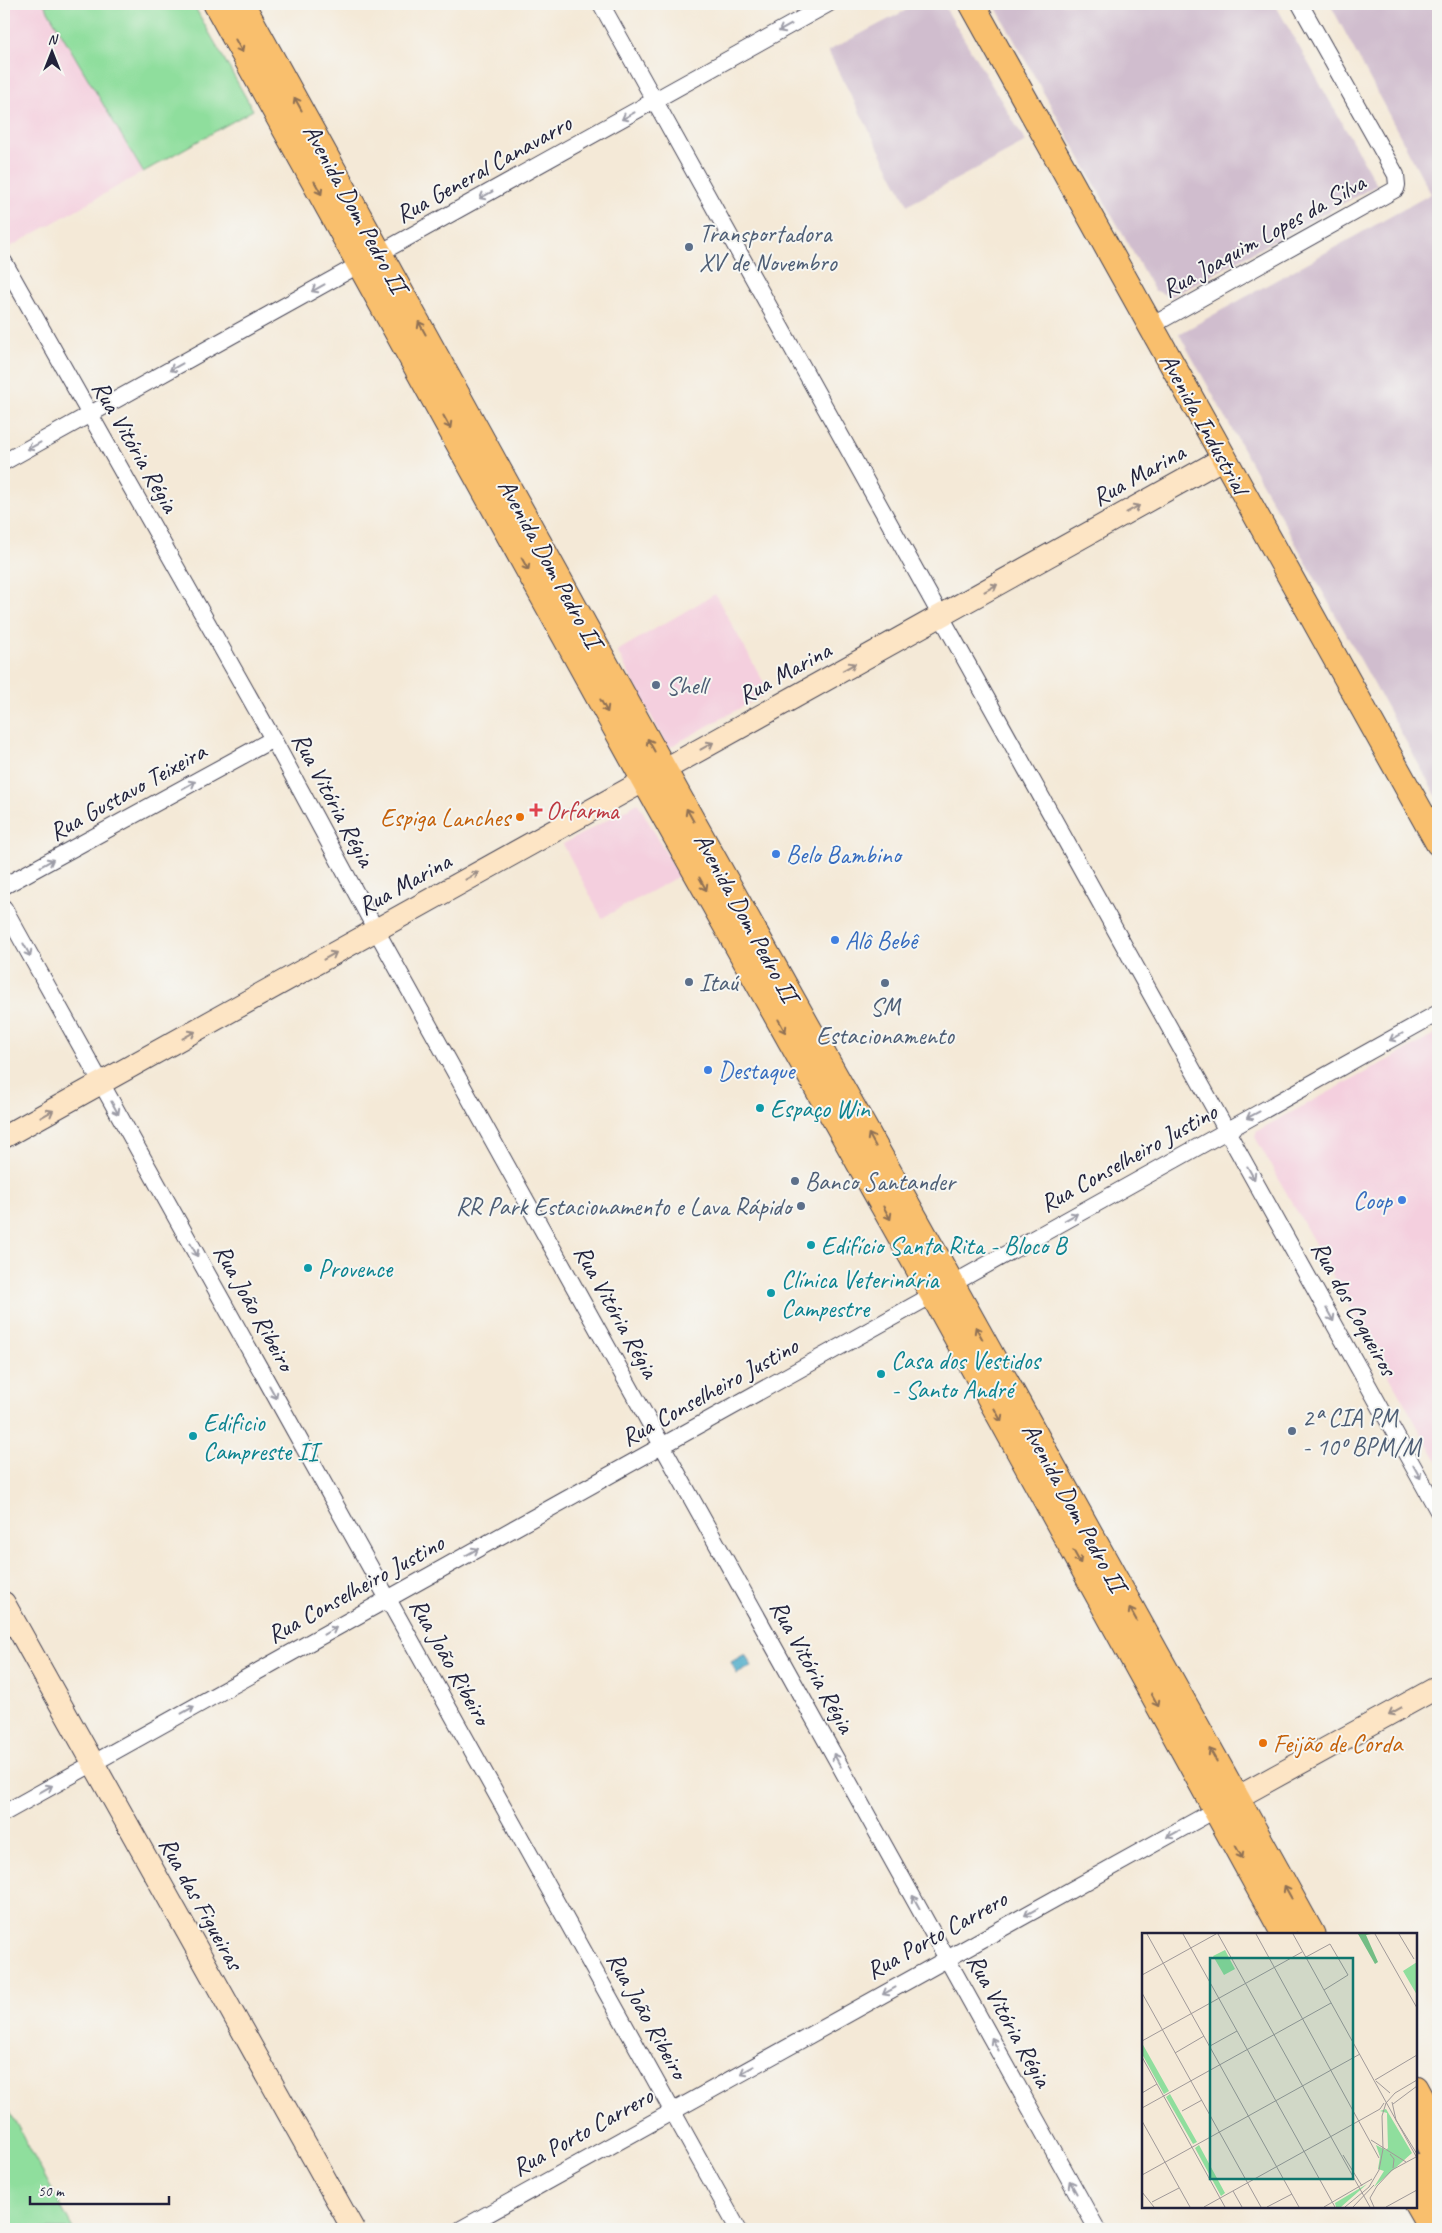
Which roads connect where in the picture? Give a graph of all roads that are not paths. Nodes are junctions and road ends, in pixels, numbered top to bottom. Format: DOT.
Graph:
graph roads {
  1 [pos="216,4"];
  2 [pos="242,4"];
  3 [pos="601,4"];
  4 [pos="828,4"];
  5 [pos="972,4"];
  6 [pos="1300,4"];
  7 [pos="655,101"];
  8 [pos="371,259"];
  9 [pos="4,262"];
  10 [pos="1151,326"];
  11 [pos="90,415"];
  12 [pos="1224,458"];
  13 [pos="4,462"];
  14 [pos="941,616"];
  15 [pos="273,739"];
  16 [pos="654,775"];
  17 [pos="1438,843"];
  18 [pos="4,886"];
  19 [pos="4,908"];
  20 [pos="376,930"];
  21 [pos="1438,1013"];
  22 [pos="102,1084"];
  23 [pos="1227,1130"];
  24 [pos="4,1137"];
  25 [pos="943,1290"];
  26 [pos="662,1446"];
  27 [pos="1438,1511"];
  28 [pos="388,1599"];
  29 [pos="4,1603"];
  30 [pos="1438,1688"];
  31 [pos="93,1763"];
  32 [pos="1237,1798"];
  33 [pos="1215,1810"];
  34 [pos="4,1812"];
  35 [pos="1283,1933"];
  36 [pos="1311,1933"];
  37 [pos="948,1959"];
  38 [pos="1417,2090"];
  39 [pos="673,2111"];
  40 [pos="1417,2124"];
  41 [pos="1438,2129"];
  42 [pos="1438,2162"];
  43 [pos="1417,2168"];
  44 [pos="1417,2205"];
  45 [pos="1438,2205"];
  46 [pos="353,2229"];
  47 [pos="461,2229"];
  48 [pos="738,2229"];
  49 [pos="1097,2229"];
  50 [pos="1431,2229"];
  1 -- 8 [label="main road, Avenida Dom Pedro II, one-way"];
  8 -- 2 [label="main road, Avenida Dom Pedro II, one-way"];
  3 -- 7 [label="street, Rua dos Coqueiros"];
  4 -- 7 [label="street, Rua General Canavarro, one-way"];
  5 -- 10 [label="main road, Avenida Industrial"];
  6 -- 10 [label="street, Rua Joaquim Lopes da Silva"];
  7 -- 8 [label="street, Rua General Canavarro, one-way"];
  7 -- 14 [label="street, Rua dos Coqueiros"];
  8 -- 11 [label="street, Rua General Canavarro, one-way"];
  8 -- 16 [label="main road, Avenida Dom Pedro II"];
  9 -- 11 [label="street, Rua Vitória Régia"];
  10 -- 12 [label="main road, Avenida Industrial"];
  11 -- 13 [label="street, Rua General Canavarro, one-way"];
  11 -- 15 [label="street, Rua Vitória Régia"];
  14 -- 12 [label="street, Rua Marina, one-way"];
  12 -- 17 [label="main road, Avenida Industrial"];
  16 -- 14 [label="street, Rua Marina, one-way"];
  14 -- 23 [label="street, Rua dos Coqueiros"];
  18 -- 15 [label="street, Rua Gustavo Teixeira, one-way"];
  15 -- 20 [label="street, Rua Vitória Régia"];
  20 -- 16 [label="street, Rua Marina, one-way"];
  16 -- 25 [label="main road, Avenida Dom Pedro II"];
  19 -- 22 [label="street, Rua João Ribeiro, one-way"];
  22 -- 20 [label="street, Rua Marina, one-way"];
  20 -- 26 [label="street, Rua Vitória Régia"];
  21 -- 23 [label="street, Rua Conselheiro Justino, one-way"];
  24 -- 22 [label="street, Rua Marina, one-way"];
  22 -- 28 [label="street, Rua João Ribeiro, one-way"];
  25 -- 23 [label="street, Rua Conselheiro Justino, one-way"];
  23 -- 27 [label="street, Rua dos Coqueiros, one-way"];
  25 -- 26 [label="street, Rua Conselheiro Justino"];
  32 -- 25 [label="main road, Avenida Dom Pedro II, one-way"];
  25 -- 33 [label="main road, Avenida Dom Pedro II, one-way"];
  28 -- 26 [label="street, Rua Conselheiro Justino, one-way"];
  37 -- 26 [label="street, Rua Vitória Régia, one-way"];
  31 -- 28 [label="street, Rua Conselheiro Justino, one-way"];
  28 -- 39 [label="street, Rua João Ribeiro"];
  29 -- 31 [label="street, Rua das Figueiras"];
  30 -- 32 [label="street, Rua Porto Carrero, one-way"];
  34 -- 31 [label="street, Rua Conselheiro Justino, one-way"];
  31 -- 46 [label="street, Rua das Figueiras"];
  32 -- 33 [label="street, Rua Porto Carrero"];
  36 -- 32 [label="main road, Avenida Dom Pedro II, one-way"];
  33 -- 35 [label="main road, Avenida Dom Pedro II, one-way"];
  33 -- 37 [label="street, Rua Porto Carrero, one-way"];
  37 -- 39 [label="street, Rua Porto Carrero, one-way"];
  49 -- 37 [label="street, Rua Vitória Régia, one-way"];
  38 -- 41 [label="main road"];
  39 -- 47 [label="street, Rua Porto Carrero"];
  39 -- 48 [label="street, Rua João Ribeiro"];
  40 -- 42 [label="main road"];
  43 -- 45 [label="main road"];
  44 -- 50 [label="main road"];
}
